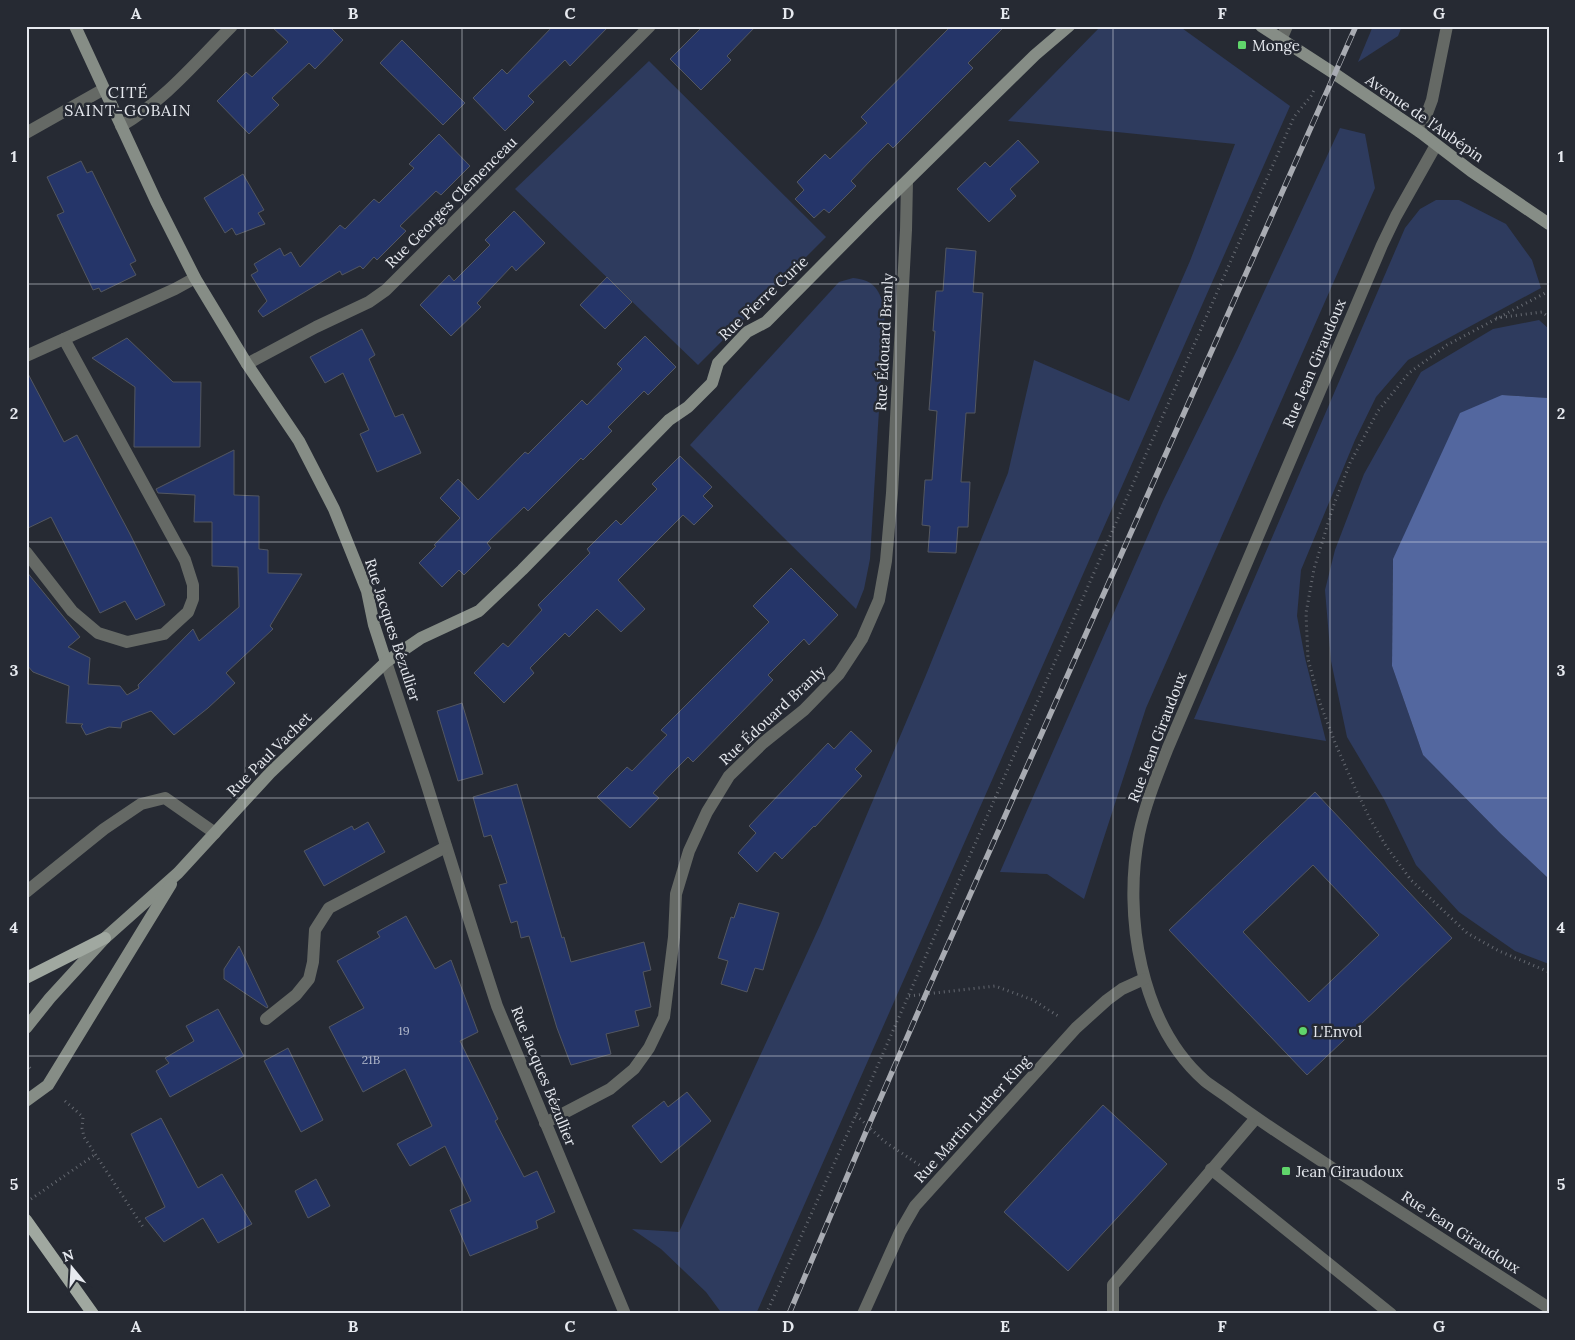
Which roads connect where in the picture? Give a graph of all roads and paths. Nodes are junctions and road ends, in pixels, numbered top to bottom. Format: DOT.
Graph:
graph roads {
  1 [pos="75,26"];
  2 [pos="232,26"];
  3 [pos="650,26"];
  4 [pos="1070,26"];
  5 [pos="1261,26"];
  6 [pos="1288,26"];
  7 [pos="1447,26"];
  8 [pos="1281,40"];
  9 [pos="1324,67"];
  10 [pos="104,89"];
  11 [pos="121,126"];
  12 [pos="1420,132"];
  13 [pos="26,133"];
  14 [pos="1436,144"];
  15 [pos="907,182"];
  16 [pos="1549,224"];
  17 [pos="195,278"];
  18 [pos="1549,291"];
  19 [pos="1549,317"];
  20 [pos="1494,318"];
  21 [pos="64,339"];
  22 [pos="26,356"];
  23 [pos="247,364"];
  24 [pos="26,552"];
  25 [pos="386,662"];
  26 [pos="215,833"];
  27 [pos="446,847"];
  28 [pos="178,873"];
  29 [pos="26,892"];
  30 [pos="105,938"];
  31 [pos="1549,972"];
  32 [pos="26,978"];
  33 [pos="1144,979"];
  34 [pos="908,996"];
  35 [pos="266,1019"];
  36 [pos="26,1028"];
  37 [pos="1076,1028"];
  38 [pos="26,1064"];
  39 [pos="48,1085"];
  40 [pos="26,1100"];
  41 [pos="856,1116"];
  42 [pos="1256,1118"];
  43 [pos="546,1123"];
  44 [pos="96,1154"];
  45 [pos="1211,1169"];
  46 [pos="939,1178"];
  47 [pos="26,1202"];
  48 [pos="26,1220"];
  49 [pos="143,1227"];
  50 [pos="1548,1305"];
  51 [pos="93,1314"];
  52 [pos="625,1314"];
  53 [pos="766,1314"];
  54 [pos="863,1314"];
  55 [pos="1113,1314"];
  56 [pos="1391,1314"];
  1 -- 10 [label="street, Rue Jacques Bézullier"];
  2 -- 11 [label="street"];
  3 -- 23 [label="street, Rue Georges Clemenceau"];
  4 -- 15 [label="street, Rue Pierre Curie"];
  5 -- 8 [label="street, Avenue de l'Aubépin"];
  6 -- 8 [label="street"];
  7 -- 12 [label="street"];
  8 -- 9 [label="street, Avenue de l'Aubépin"];
  9 -- 12 [label="street, Avenue de l'Aubépin"];
  9 -- 34 [label="path"];
  10 -- 11 [label="street, Rue Jacques Bézullier"];
  10 -- 13 [label="street"];
  11 -- 17 [label="street, Rue Jacques Bézullier"];
  12 -- 14 [label="street, Avenue de l'Aubépin"];
  14 -- 16 [label="street, Avenue de l'Aubépin"];
  14 -- 33 [label="street, Rue Jean Giraudoux"];
  15 -- 25 [label="street, Rue Pierre Curie"];
  15 -- 43 [label="street, Rue Édouard Branly"];
  17 -- 21 [label="street"];
  17 -- 23 [label="street, Rue Jacques Bézullier"];
  18 -- 20 [label="path"];
  19 -- 20 [label="path"];
  20 -- 31 [label="path"];
  21 -- 22 [label="street"];
  21 -- 24 [label="street"];
  23 -- 25 [label="street, Rue Jacques Bézullier"];
  25 -- 26 [label="street, Rue Paul Vachet"];
  25 -- 27 [label="street, Rue Jacques Bézullier"];
  26 -- 28 [label="street, Rue Paul Vachet"];
  26 -- 29 [label="street"];
  27 -- 35 [label="street"];
  27 -- 43 [label="street, Rue Jacques Bézullier"];
  28 -- 30 [label="street, Rue Paul Vachet"];
  28 -- 39 [label="street, Rue Paul Vachet"];
  30 -- 32 [label="main road"];
  30 -- 36 [label="street, Rue Paul Vachet"];
  33 -- 37 [label="street, Rue Martin Luther King"];
  33 -- 42 [label="street, Rue Jean Giraudoux"];
  34 -- 37 [label="path"];
  34 -- 41 [label="path"];
  37 -- 46 [label="street, Rue Martin Luther King"];
  38 -- 39 [label="path"];
  39 -- 40 [label="street, Rue Paul Vachet"];
  39 -- 44 [label="path"];
  41 -- 46 [label="path"];
  41 -- 53 [label="path"];
  42 -- 45 [label="street"];
  42 -- 50 [label="street, Rue Jean Giraudoux"];
  43 -- 52 [label="street, Rue Jacques Bézullier"];
  44 -- 47 [label="path"];
  44 -- 49 [label="path"];
  45 -- 55 [label="street"];
  45 -- 56 [label="street"];
  46 -- 54 [label="street, Rue Martin Luther King"];
  48 -- 51 [label="main road"];
}
